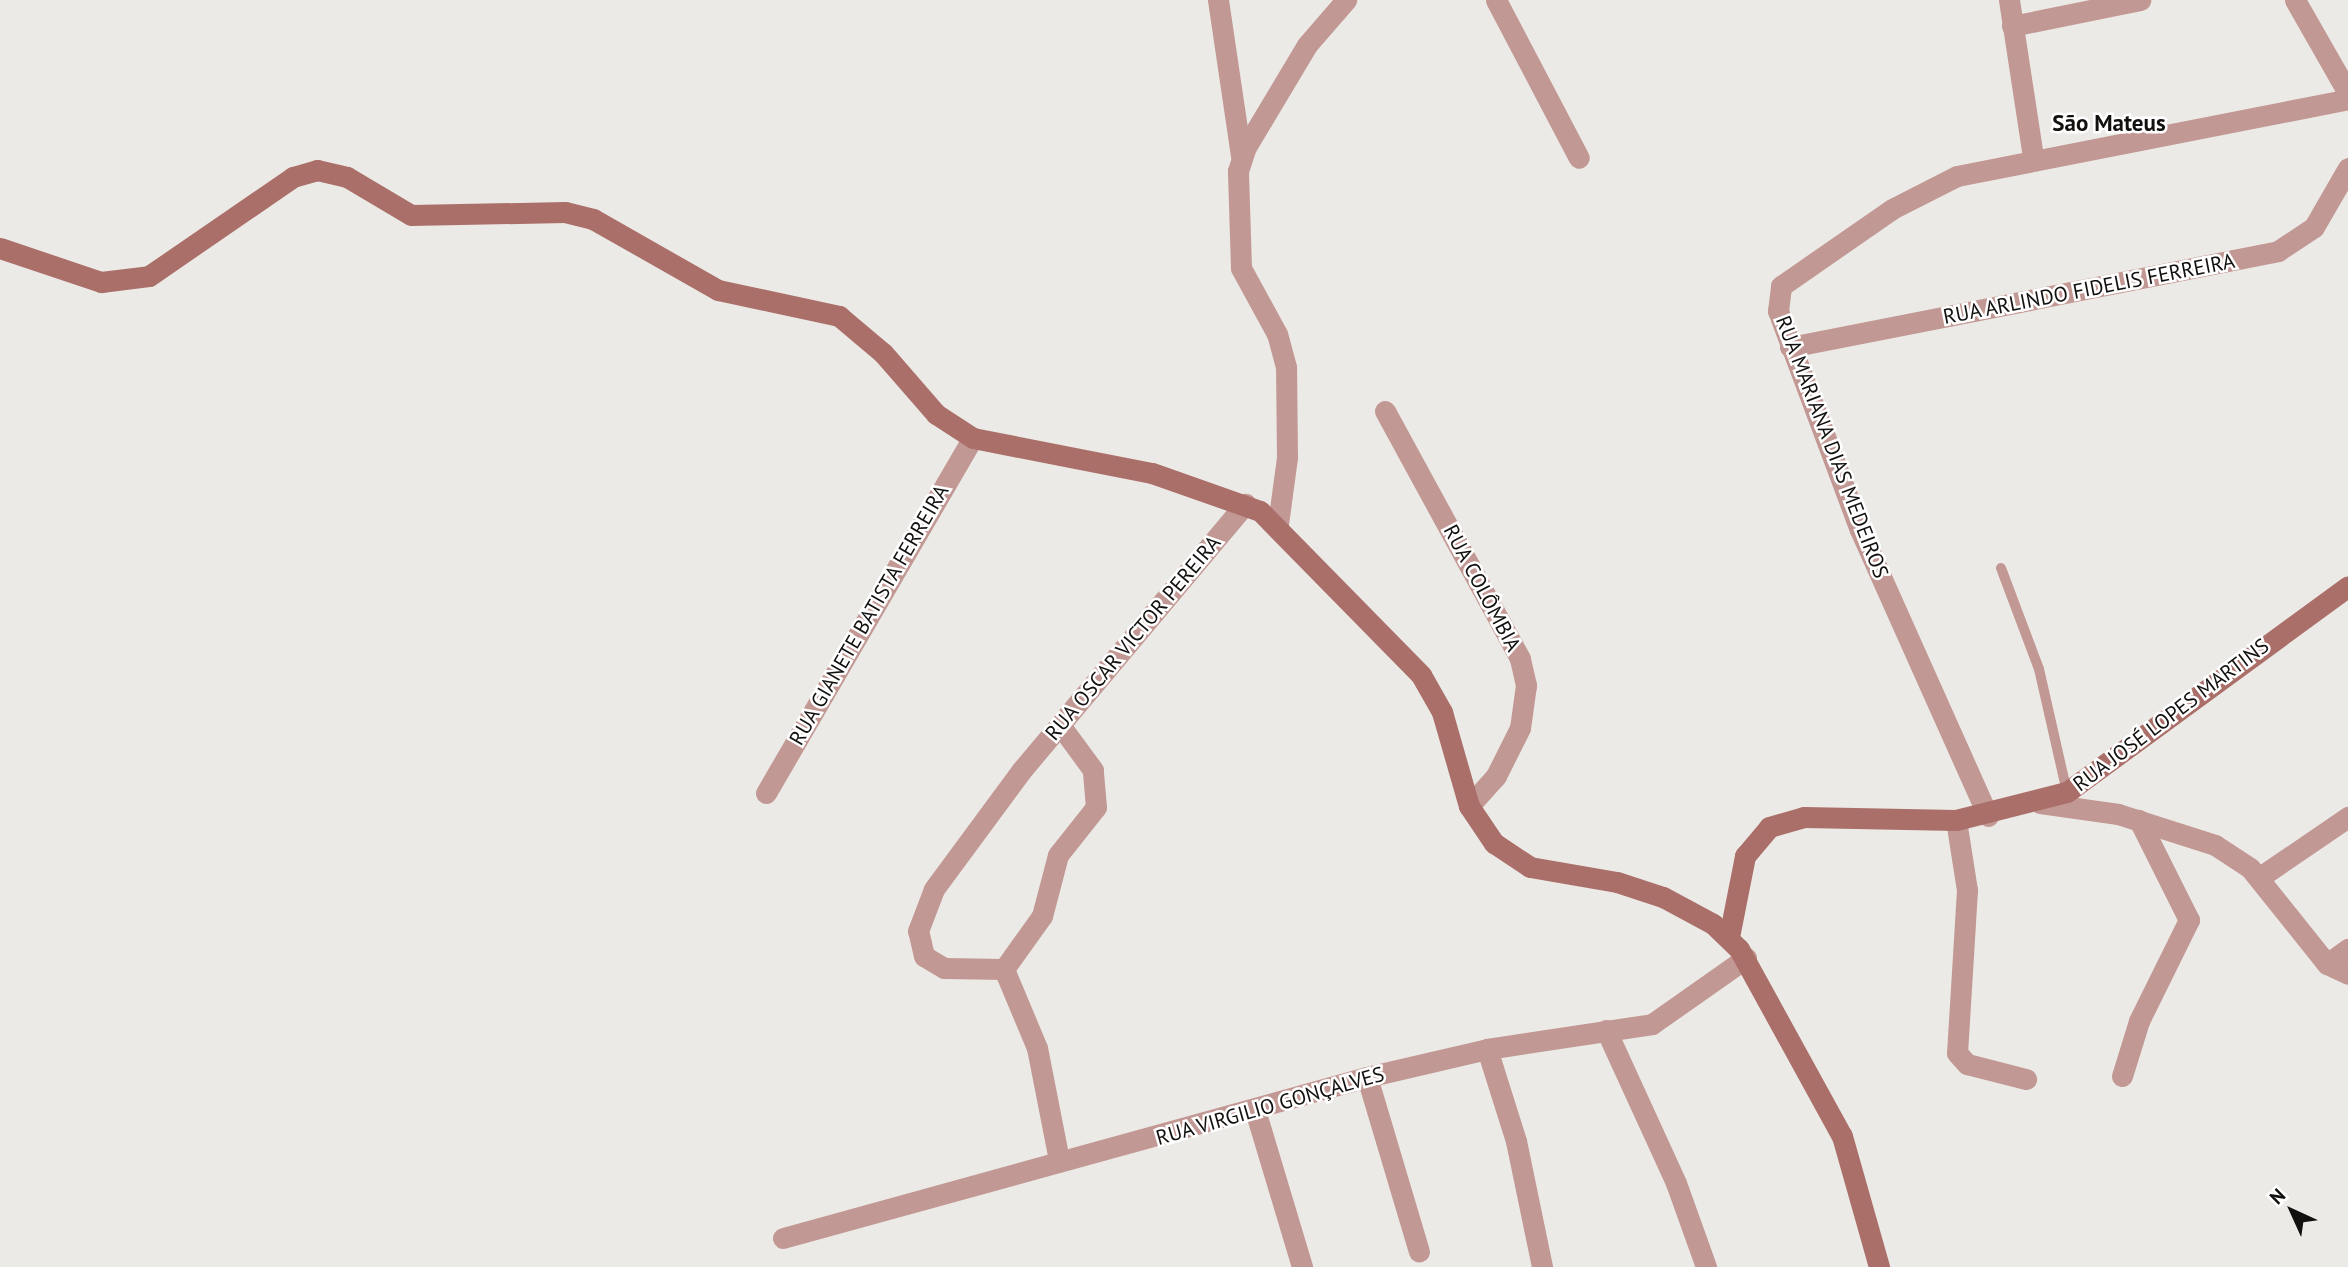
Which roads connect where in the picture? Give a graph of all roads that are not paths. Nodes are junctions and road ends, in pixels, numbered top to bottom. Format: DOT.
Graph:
graph roads {
  1 [pos="1218,0"];
  2 [pos="1346,0"];
  3 [pos="1496,0"];
  4 [pos="2009,0"];
  5 [pos="2140,0"];
  6 [pos="2295,0"];
  7 [pos="2012,26"];
  8 [pos="2348,93"];
  9 [pos="2348,99"];
  10 [pos="1241,156"];
  11 [pos="2033,157"];
  12 [pos="1579,158"];
  13 [pos="2348,168"];
  14 [pos="0,248"];
  15 [pos="1790,347"];
  16 [pos="1385,411"];
  17 [pos="972,438"];
  18 [pos="1245,505"];
  19 [pos="1278,524"];
  20 [pos="2001,568"];
  21 [pos="2348,586"];
  22 [pos="1060,725"];
  23 [pos="766,793"];
  24 [pos="2067,793"];
  25 [pos="2040,803"];
  26 [pos="1469,806"];
  27 [pos="1988,816"];
  28 [pos="2348,817"];
  29 [pos="1956,820"];
  30 [pos="2139,820"];
  31 [pos="2260,877"];
  32 [pos="1729,937"];
  33 [pos="2348,949"];
  34 [pos="1746,958"];
  35 [pos="2327,964"];
  36 [pos="1004,968"];
  37 [pos="2348,974"];
  38 [pos="1606,1030"];
  39 [pos="1487,1049"];
  40 [pos="2122,1076"];
  41 [pos="1367,1077"];
  42 [pos="2026,1079"];
  43 [pos="1255,1110"];
  44 [pos="1059,1160"];
  45 [pos="782,1238"];
  46 [pos="1419,1251"];
  47 [pos="1302,1267"];
  48 [pos="1542,1267"];
  49 [pos="1706,1267"];
  50 [pos="1879,1267"];
  1 -- 10 [label="street"];
  2 -- 10 [label="street"];
  3 -- 12 [label="street"];
  4 -- 7 [label="street"];
  5 -- 7 [label="street"];
  6 -- 8 [label="street"];
  7 -- 11 [label="street"];
  9 -- 11 [label="street, RUA MARIANA DIAS MEDEIROS"];
  10 -- 19 [label="street"];
  11 -- 15 [label="street, RUA MARIANA DIAS MEDEIROS"];
  13 -- 15 [label="street, RUA ARLINDO FIDELIS FERREIRA"];
  14 -- 17 [label="street"];
  15 -- 27 [label="street, RUA MARIANA DIAS MEDEIROS"];
  16 -- 26 [label="street, RUA COLÔMBIA"];
  17 -- 18 [label="street"];
  17 -- 23 [label="street, RUA GIANETE BATISTA FERREIRA"];
  18 -- 19 [label="street"];
  18 -- 22 [label="street, RUA OSCAR VICTOR PEREIRA"];
  19 -- 26 [label="street"];
  20 -- 24 [label="lane"];
  21 -- 24 [label="street, RUA JOSÉ LOPES MARTINS"];
  22 -- 36 [label="street"];
  22 -- 36 [label="street, RUA OSCAR VICTOR PEREIRA"];
  24 -- 25 [label="street, RUA JOSÉ LOPES MARTINS"];
  25 -- 27 [label="street, RUA JOSÉ LOPES MARTINS"];
  25 -- 30 [label="street"];
  26 -- 32 [label="street"];
  27 -- 29 [label="street, RUA JOSÉ LOPES MARTINS"];
  28 -- 31 [label="street"];
  29 -- 32 [label="street, RUA JOSÉ LOPES MARTINS"];
  29 -- 42 [label="street"];
  30 -- 31 [label="street"];
  30 -- 40 [label="street"];
  31 -- 35 [label="street"];
  32 -- 34 [label="street"];
  33 -- 35 [label="street"];
  34 -- 38 [label="street, RUA VIRGILIO GONÇALVES"];
  34 -- 50 [label="street"];
  35 -- 37 [label="street"];
  36 -- 44 [label="street"];
  38 -- 39 [label="street, RUA VIRGILIO GONÇALVES"];
  38 -- 49 [label="street"];
  39 -- 41 [label="street, RUA VIRGILIO GONÇALVES"];
  39 -- 48 [label="street"];
  41 -- 43 [label="street, RUA VIRGILIO GONÇALVES"];
  41 -- 46 [label="street"];
  43 -- 44 [label="street, RUA VIRGILIO GONÇALVES"];
  43 -- 47 [label="street"];
  44 -- 45 [label="street, RUA VIRGILIO GONÇALVES"];
}
